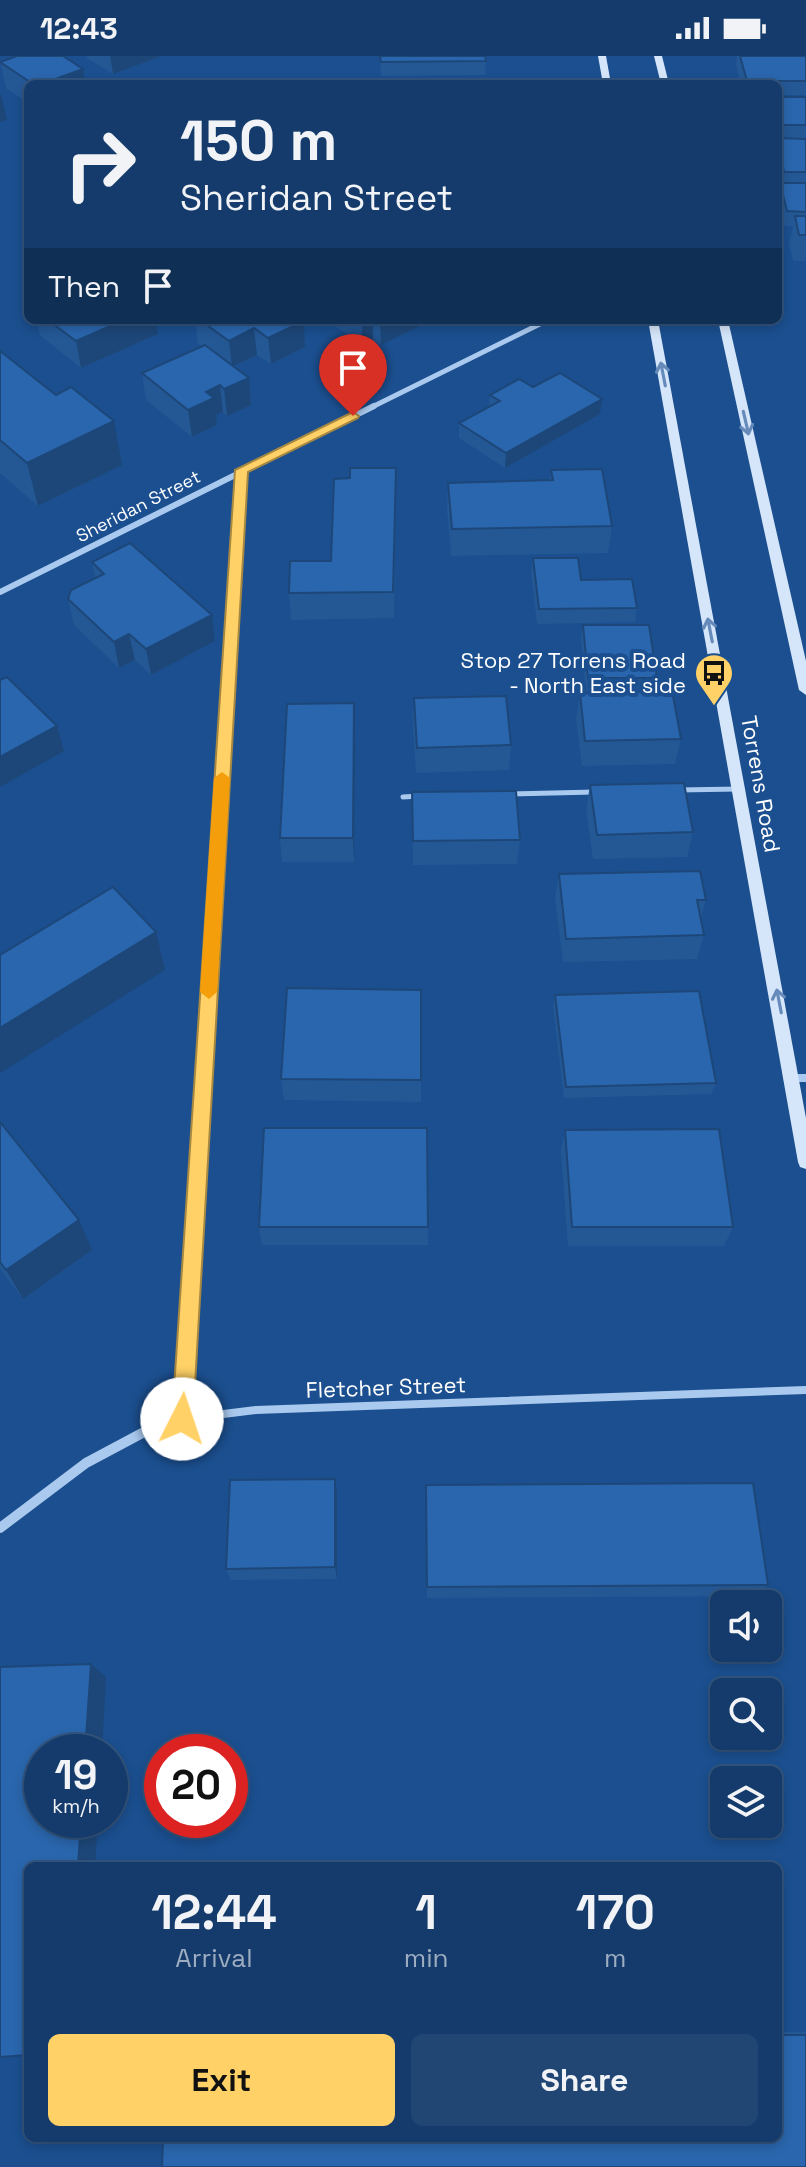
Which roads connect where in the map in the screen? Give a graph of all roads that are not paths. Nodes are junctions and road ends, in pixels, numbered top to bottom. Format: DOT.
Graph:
graph roads {
  1 [pos="602,56"];
  2 [pos="658,56"];
  3 [pos="606,80"];
  4 [pos="664,80"];
  5 [pos="540,324"];
  6 [pos="654,324"];
  7 [pos="724,324"];
  8 [pos="241,470"];
  9 [pos="0,592"];
  10 [pos="806,690"];
  11 [pos="740,789"];
  12 [pos="665,791"];
  13 [pos="603,792"];
  14 [pos="495,795"];
  15 [pos="433,796"];
  16 [pos="403,797"];
  17 [pos="798,1078"];
  18 [pos="806,1162"];
  19 [pos="806,1390"];
  20 [pos="182,1419"];
  21 [pos="0,1528"];
  1 -- 3 [label="main road"];
  2 -- 4 [label="main road"];
  5 -- 8 [label="street, Sheridan Street"];
  11 -- 6 [label="main road, Torrens Road, one-way"];
  7 -- 10 [label="main road, one-way"];
  8 -- 9 [label="street, Sheridan Street"];
  8 -- 20 [label="lane"];
  11 -- 12 [label="lane"];
  17 -- 11 [label="main road, Torrens Road, one-way"];
  13 -- 14 [label="lane"];
  15 -- 16 [label="lane"];
  17 -- 18 [label="main road, Torrens Road"];
  19 -- 20 [label="street, Fletcher Street"];
  20 -- 21 [label="street, Fletcher Street"];
}
